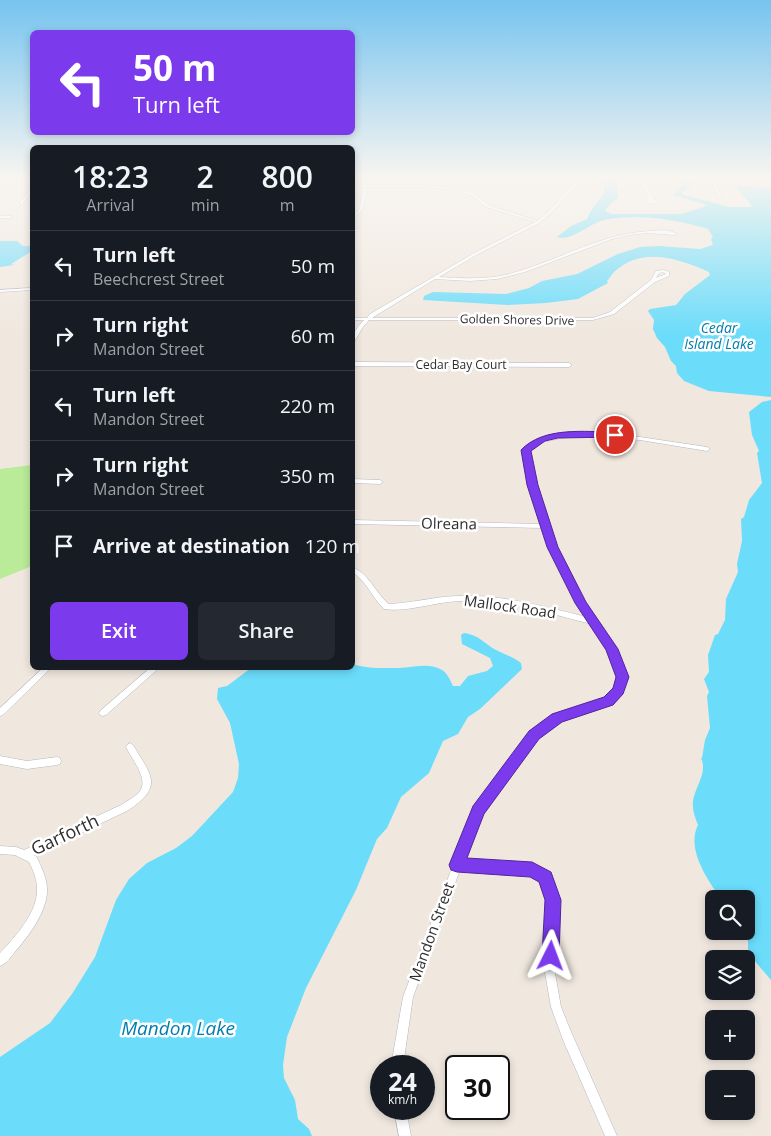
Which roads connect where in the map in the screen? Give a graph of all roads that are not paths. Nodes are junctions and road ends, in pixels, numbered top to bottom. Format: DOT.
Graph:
graph roads {
  1 [pos="524,229"];
  2 [pos="648,232"];
  3 [pos="434,278"];
  4 [pos="654,280"];
  5 [pos="30,289"];
  6 [pos="0,291"];
  7 [pos="367,318"];
  8 [pos="355,319"];
  9 [pos="355,336"];
  10 [pos="355,364"];
  11 [pos="569,366"];
  12 [pos="707,449"];
  13 [pos="355,481"];
  14 [pos="380,482"];
  15 [pos="355,522"];
  16 [pos="545,526"];
  17 [pos="355,571"];
  18 [pos="595,622"];
  19 [pos="45,670"];
  20 [pos="153,670"];
  21 [pos="0,713"];
  22 [pos="103,713"];
  23 [pos="130,747"];
  24 [pos="0,760"];
  25 [pos="57,760"];
  26 [pos="0,850"];
  27 [pos="23,855"];
  28 [pos="457,865"];
  29 [pos="0,961"];
  30 [pos="399,1055"];
  31 [pos="402,1120"];
  32 [pos="405,1136"];
  33 [pos="611,1136"];
  1 -- 3 [label="street"];
  2 -- 2 [label="street"];
  2 -- 3 [label="street"];
  3 -- 7 [label="street"];
  4 -- 7 [label="street, Golden Shores Drive"];
  5 -- 6 [label="street"];
  7 -- 8 [label="street, Golden Shores Drive"];
  7 -- 9 [label="street"];
  10 -- 11 [label="street, Cedar Bay Court"];
  12 -- 16 [label="street, Mandon Street"];
  13 -- 14 [label="street"];
  15 -- 16 [label="street, Olreana"];
  16 -- 18 [label="street, Mandon Street"];
  17 -- 18 [label="street, Mallock Road"];
  18 -- 28 [label="street, Mandon Street"];
  19 -- 21 [label="street"];
  20 -- 22 [label="street"];
  23 -- 27 [label="street, Garforth"];
  24 -- 25 [label="street"];
  26 -- 27 [label="street"];
  27 -- 29 [label="street, Garforth"];
  28 -- 30 [label="street, Mandon Street"];
  28 -- 33 [label="street"];
  31 -- 32 [label="street"];
}
